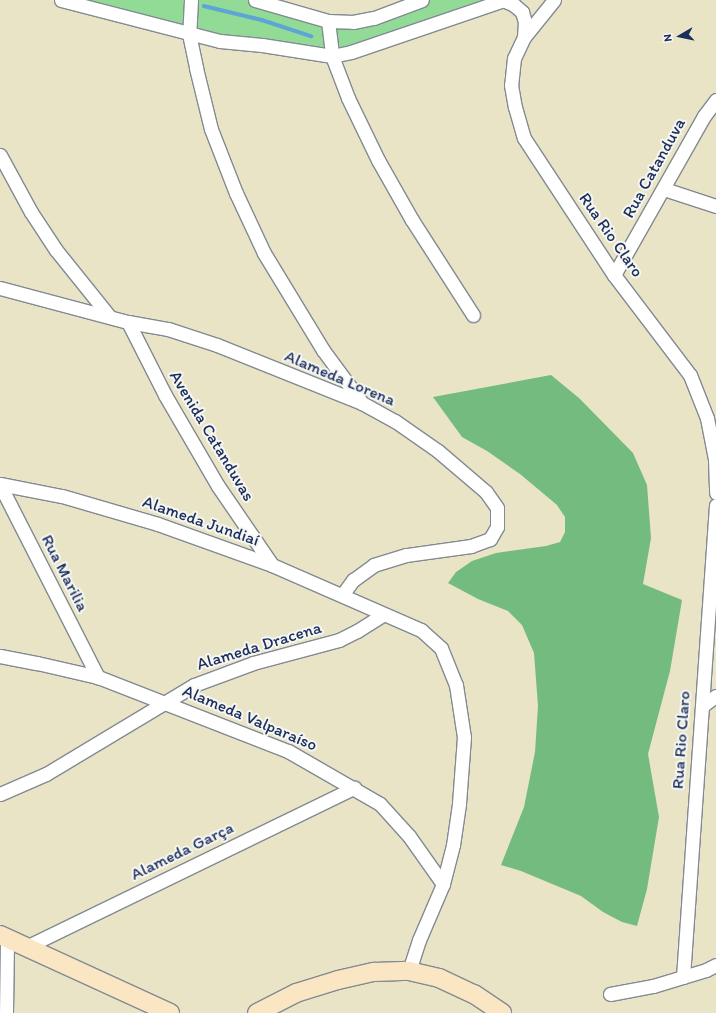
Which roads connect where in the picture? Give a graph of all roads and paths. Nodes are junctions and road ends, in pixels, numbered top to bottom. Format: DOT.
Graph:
graph roads {
  1 [pos="61,0"];
  2 [pos="191,0"];
  3 [pos="255,0"];
  4 [pos="422,0"];
  5 [pos="503,0"];
  6 [pos="554,0"];
  7 [pos="328,21"];
  8 [pos="189,34"];
  9 [pos="524,37"];
  10 [pos="332,56"];
  11 [pos="716,100"];
  12 [pos="0,155"];
  13 [pos="664,189"];
  14 [pos="716,206"];
  15 [pos="614,275"];
  16 [pos="0,288"];
  17 [pos="473,315"];
  18 [pos="109,316"];
  19 [pos="128,322"];
  20 [pos="362,403"];
  21 [pos="0,484"];
  22 [pos="716,493"];
  23 [pos="716,504"];
  24 [pos="272,565"];
  25 [pos="343,594"];
  26 [pos="383,615"];
  27 [pos="0,656"];
  28 [pos="98,677"];
  29 [pos="716,696"];
  30 [pos="165,702"];
  31 [pos="702,706"];
  32 [pos="354,788"];
  33 [pos="0,794"];
  34 [pos="443,884"];
  35 [pos="2,937"];
  36 [pos="26,947"];
  37 [pos="716,965"];
  38 [pos="409,971"];
  39 [pos="683,978"];
  40 [pos="610,994"];
  41 [pos="6,1013"];
  42 [pos="170,1013"];
  43 [pos="257,1013"];
  44 [pos="502,1013"];
  1 -- 8 [label="street"];
  2 -- 8 [label="street"];
  3 -- 7 [label="street"];
  4 -- 7 [label="street"];
  5 -- 9 [label="street"];
  5 -- 10 [label="street"];
  6 -- 9 [label="street, Rua Rio Claro"];
  7 -- 10 [label="street"];
  8 -- 10 [label="street"];
  8 -- 20 [label="street"];
  9 -- 15 [label="street, Rua Rio Claro"];
  10 -- 17 [label="street"];
  11 -- 13 [label="street, Rua Catanduva"];
  12 -- 18 [label="street"];
  13 -- 14 [label="street"];
  13 -- 15 [label="street, Rua Catanduva"];
  15 -- 22 [label="street, Rua Rio Claro"];
  16 -- 18 [label="street, Alameda Lorena"];
  18 -- 19 [label="street, Alameda Lorena"];
  19 -- 20 [label="street, Alameda Lorena"];
  19 -- 24 [label="street, Avenida Catanduvas"];
  20 -- 25 [label="street, Alameda Lorena"];
  21 -- 24 [label="street, Alameda Jundiaí"];
  21 -- 28 [label="street, Rua Marilia"];
  23 -- 31 [label="street, Rua Rio Claro"];
  24 -- 25 [label="street, Alameda Jundiaí"];
  25 -- 26 [label="street, Alameda Jundiaí"];
  26 -- 30 [label="street, Alameda Dracena"];
  26 -- 34 [label="street, Alameda Jundiaí"];
  27 -- 28 [label="street, Alameda Valparaíso"];
  28 -- 30 [label="street, Alameda Valparaíso"];
  29 -- 31 [label="street"];
  30 -- 32 [label="street, Alameda Valparaíso"];
  30 -- 33 [label="street, Alameda Dracena"];
  31 -- 39 [label="street, Rua Rio Claro"];
  32 -- 34 [label="street, Alameda Valparaíso"];
  32 -- 36 [label="street, Alameda Garça"];
  34 -- 38 [label="street, Alameda Jundiaí"];
  35 -- 36 [label="main road"];
  35 -- 41 [label="street"];
  36 -- 42 [label="main road"];
  37 -- 39 [label="street"];
  38 -- 43 [label="main road"];
  38 -- 44 [label="main road"];
  39 -- 40 [label="street"];
}
